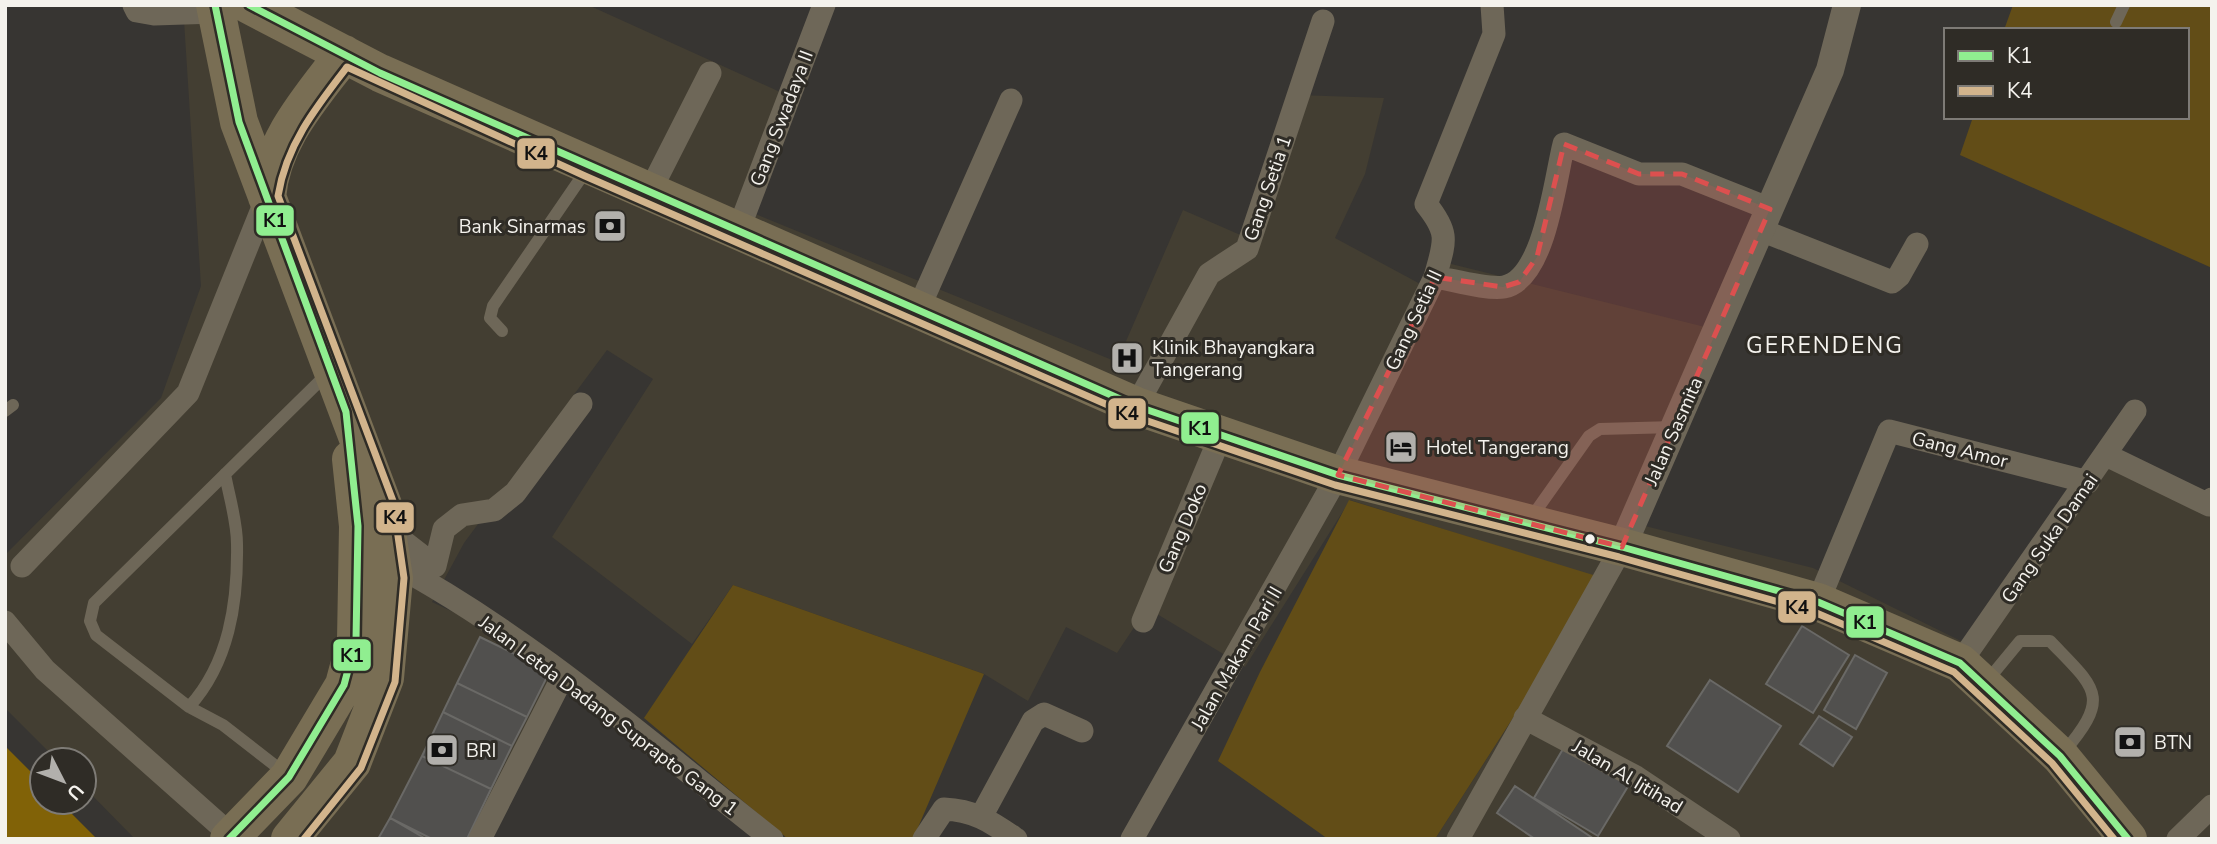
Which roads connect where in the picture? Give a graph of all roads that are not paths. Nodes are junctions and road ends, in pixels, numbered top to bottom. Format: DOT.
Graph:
graph roads {
  1 [pos="134,5"];
  2 [pos="824,5"];
  3 [pos="1492,5"];
  4 [pos="1847,5"];
  5 [pos="2124,5"];
  6 [pos="227,7"];
  7 [pos="1323,21"];
  8 [pos="2116,22"];
  9 [pos="344,54"];
  10 [pos="710,73"];
  11 [pos="1011,100"];
  12 [pos="589,166"];
  13 [pos="649,193"];
  14 [pos="267,197"];
  15 [pos="1765,220"];
  16 [pos="738,231"];
  17 [pos="1916,244"];
  18 [pos="1435,277"];
  19 [pos="918,310"];
  20 [pos="502,331"];
  21 [pos="332,369"];
  22 [pos="581,404"];
  23 [pos="1136,406"];
  24 [pos="2135,411"];
  25 [pos="346,412"];
  26 [pos="1675,426"];
  27 [pos="1221,435"];
  28 [pos="2106,455"];
  29 [pos="225,474"];
  30 [pos="1338,475"];
  31 [pos="2088,482"];
  32 [pos="2212,499"];
  33 [pos="1527,524"];
  34 [pos="389,545"];
  35 [pos="1622,547"];
  36 [pos="22,566"];
  37 [pos="1818,602"];
  38 [pos="1143,621"];
  39 [pos="5,622"];
  40 [pos="1973,674"];
  41 [pos="563,676"];
  42 [pos="189,707"];
  43 [pos="1525,718"];
  44 [pos="1082,731"];
  45 [pos="2060,756"];
  46 [pos="289,777"];
  47 [pos="2212,806"];
  48 [pos="982,816"];
  49 [pos="230,837"];
  50 [pos="290,839"];
  51 [pos="480,839"];
  52 [pos="772,839"];
  53 [pos="924,839"];
  54 [pos="1016,839"];
  55 [pos="1132,839"];
  56 [pos="1458,839"];
  57 [pos="1728,839"];
  58 [pos="2128,839"];
  59 [pos="2178,839"];
  1 -- 6 [label="street"];
  2 -- 16 [label="street, Gang Swadaya II"];
  3 -- 18 [label="street, Gang Setia II"];
  4 -- 15 [label="street, Jalan Sasmita"];
  5 -- 8 [label="lane"];
  6 -- 9 [label="highway"];
  6 -- 14 [label="highway"];
  7 -- 23 [label="street, Gang Setia 1"];
  9 -- 12 [label="highway"];
  9 -- 14 [label="highway"];
  10 -- 13 [label="street"];
  11 -- 19 [label="street"];
  12 -- 13 [label="highway"];
  12 -- 20 [label="lane"];
  13 -- 16 [label="highway"];
  14 -- 21 [label="highway"];
  14 -- 36 [label="street"];
  15 -- 17 [label="street"];
  15 -- 18 [label="street"];
  15 -- 26 [label="street, Jalan Sasmita"];
  16 -- 19 [label="highway"];
  18 -- 30 [label="street, Gang Setia II"];
  19 -- 23 [label="highway"];
  21 -- 25 [label="highway"];
  21 -- 29 [label="lane"];
  22 -- 34 [label="street"];
  23 -- 27 [label="highway"];
  24 -- 28 [label="street, Gang Suka Damai"];
  25 -- 34 [label="highway"];
  25 -- 46 [label="highway"];
  26 -- 33 [label="lane"];
  26 -- 35 [label="street, Jalan Sasmita"];
  27 -- 30 [label="highway"];
  27 -- 38 [label="street, Gang Doko"];
  28 -- 31 [label="street, Gang Suka Damai"];
  28 -- 32 [label="street"];
  29 -- 42 [label="lane"];
  29 -- 42 [label="lane"];
  30 -- 33 [label="highway"];
  30 -- 55 [label="street, Jalan Makam Pari II"];
  31 -- 37 [label="street, Gang Amor"];
  31 -- 40 [label="street, Gang Suka Damai"];
  33 -- 35 [label="highway"];
  34 -- 41 [label="street, Jalan Letda Dadang Suprapto Gang 1"];
  34 -- 50 [label="highway"];
  35 -- 37 [label="highway"];
  35 -- 43 [label="street, Jalan Sasmita"];
  37 -- 40 [label="highway"];
  39 -- 49 [label="street"];
  40 -- 45 [label="highway"];
  40 -- 45 [label="lane"];
  41 -- 51 [label="street"];
  41 -- 52 [label="street, Jalan Letda Dadang Suprapto Gang 1"];
  42 -- 46 [label="lane"];
  43 -- 56 [label="street, Jalan Sasmita"];
  43 -- 57 [label="street, Jalan Al Ijtihad"];
  44 -- 48 [label="street"];
  45 -- 58 [label="highway"];
  46 -- 49 [label="highway"];
  47 -- 59 [label="street"];
  48 -- 53 [label="street"];
  48 -- 54 [label="street"];
}
